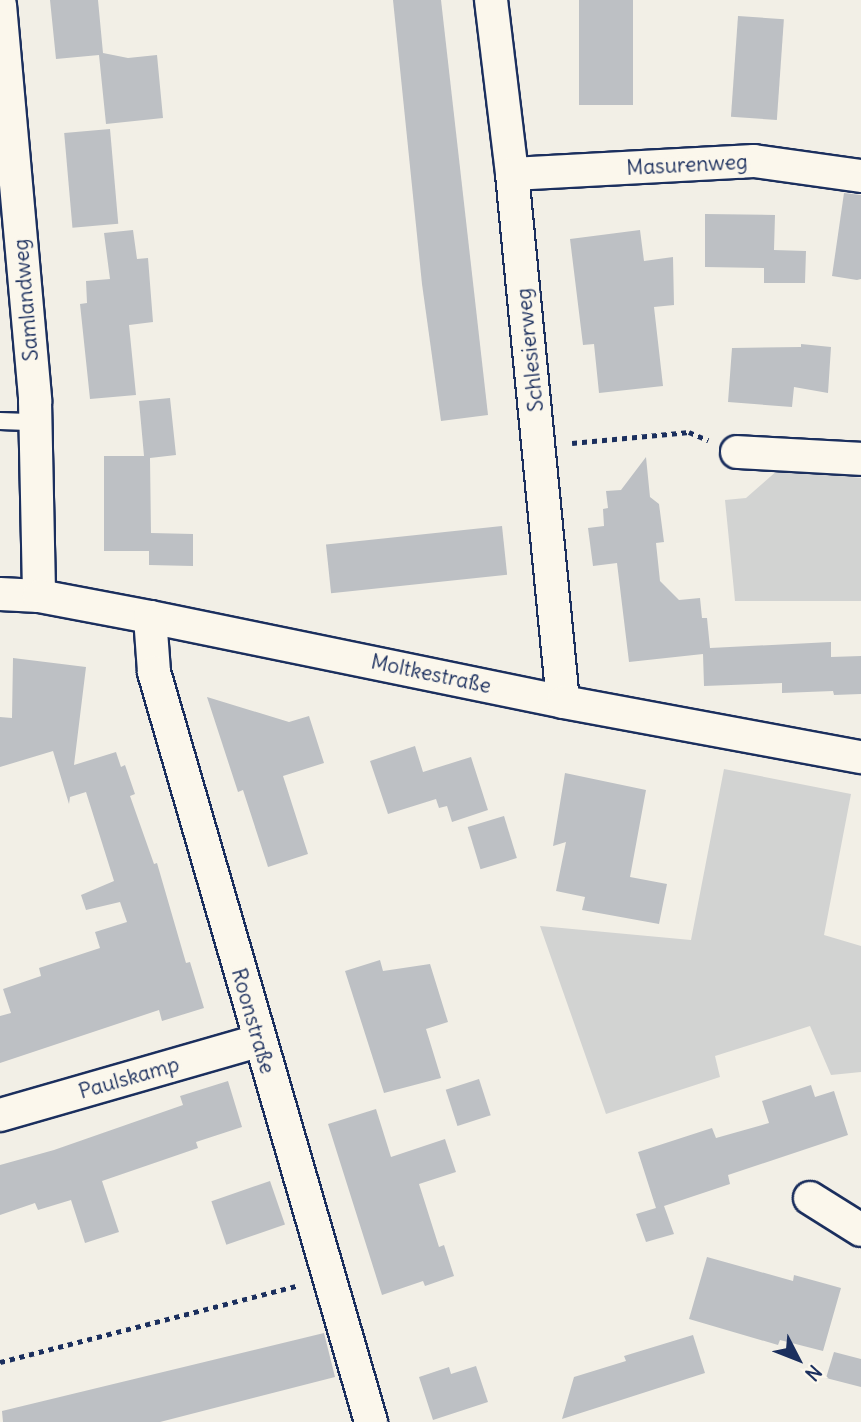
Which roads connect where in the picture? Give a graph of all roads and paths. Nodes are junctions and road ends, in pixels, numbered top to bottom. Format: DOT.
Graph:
graph roads {
  1 [pos="491,0"];
  2 [pos="1,26"];
  3 [pos="512,174"];
  4 [pos="861,176"];
  5 [pos="11,253"];
  6 [pos="0,421"];
  7 [pos="35,422"];
  8 [pos="539,446"];
  9 [pos="737,452"];
  10 [pos="861,459"];
  11 [pos="0,594"];
  12 [pos="39,596"];
  13 [pos="150,617"];
  14 [pos="563,702"];
  15 [pos="861,757"];
  16 [pos="258,1041"];
  17 [pos="0,1115"];
  18 [pos="810,1198"];
  19 [pos="861,1230"];
  20 [pos="328,1278"];
  21 [pos="0,1362"];
  22 [pos="371,1422"];
  1 -- 3 [label="street, Schlesierweg"];
  2 -- 5 [label="street, Samlandweg"];
  3 -- 4 [label="street, Masurenweg"];
  3 -- 8 [label="street, Schlesierweg"];
  5 -- 7 [label="street, Samlandweg"];
  6 -- 7 [label="lane"];
  7 -- 12 [label="street, Samlandweg"];
  8 -- 9 [label="path"];
  8 -- 14 [label="street, Schlesierweg"];
  9 -- 10 [label="street"];
  11 -- 12 [label="street, Moltkestraße"];
  12 -- 13 [label="street, Moltkestraße"];
  13 -- 14 [label="street, Moltkestraße"];
  13 -- 16 [label="street, Roonstraße"];
  14 -- 15 [label="street, Moltkestraße"];
  16 -- 17 [label="street, Paulskamp"];
  16 -- 20 [label="street, Roonstraße"];
  18 -- 19 [label="street"];
  20 -- 21 [label="path"];
  20 -- 22 [label="street, Roonstraße"];
}
